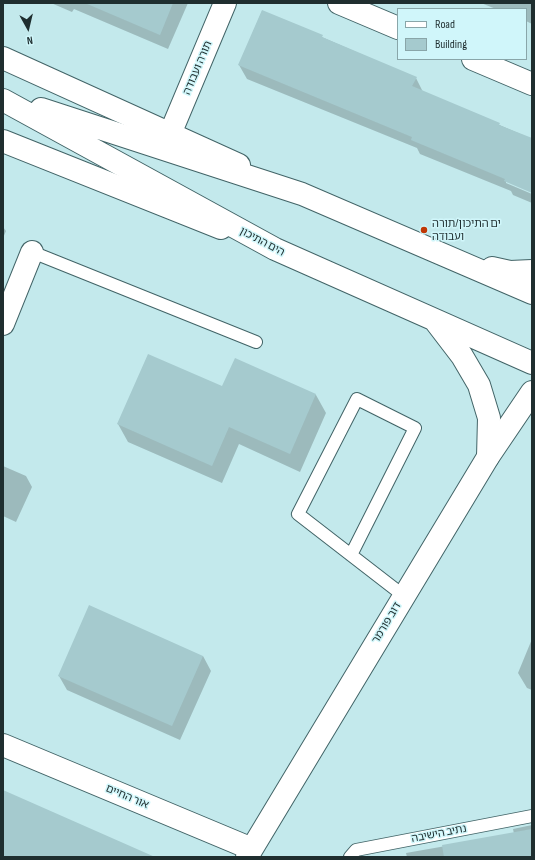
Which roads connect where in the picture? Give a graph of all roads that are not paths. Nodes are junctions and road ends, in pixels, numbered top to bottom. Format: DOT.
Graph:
graph roads {
  1 [pos="225,3"];
  2 [pos="339,3"];
  3 [pos="397,28"];
  4 [pos="3,58"];
  5 [pos="475,60"];
  6 [pos="532,84"];
  7 [pos="3,98"];
  8 [pos="170,134"];
  9 [pos="3,141"];
  10 [pos="302,194"];
  11 [pos="275,249"];
  12 [pos="32,252"];
  13 [pos="449,257"];
  14 [pos="532,272"];
  15 [pos="532,293"];
  16 [pos="434,320"];
  17 [pos="3,324"];
  18 [pos="256,342"];
  19 [pos="532,363"];
  20 [pos="532,392"];
  21 [pos="488,457"];
  22 [pos="351,555"];
  23 [pos="404,596"];
  24 [pos="3,745"];
  25 [pos="532,816"];
  26 [pos="249,853"];
  27 [pos="350,857"];
  1 -- 8 [label="street, תורה ועבודה"];
  2 -- 3 [label="street"];
  4 -- 8 [label="street"];
  5 -- 6 [label="street"];
  7 -- 10 [label="street, הים התיכון"];
  7 -- 11 [label="street, הים התיכון"];
  8 -- 10 [label="street"];
  9 -- 11 [label="street"];
  10 -- 13 [label="street, הים התיכון"];
  11 -- 16 [label="street, הים התיכון"];
  12 -- 17 [label="street"];
  12 -- 18 [label="lane"];
  13 -- 14 [label="street"];
  13 -- 15 [label="street, הים התיכון"];
  16 -- 19 [label="street, הים התיכון"];
  16 -- 21 [label="street"];
  20 -- 21 [label="street, דוב פורמר"];
  21 -- 23 [label="street, דוב פורמר"];
  22 -- 22 [label="lane"];
  22 -- 23 [label="lane"];
  23 -- 26 [label="street, דוב פורמר"];
  24 -- 26 [label="street, אור החיים"];
  25 -- 27 [label="lane, נתיב הישיבה"];
}
